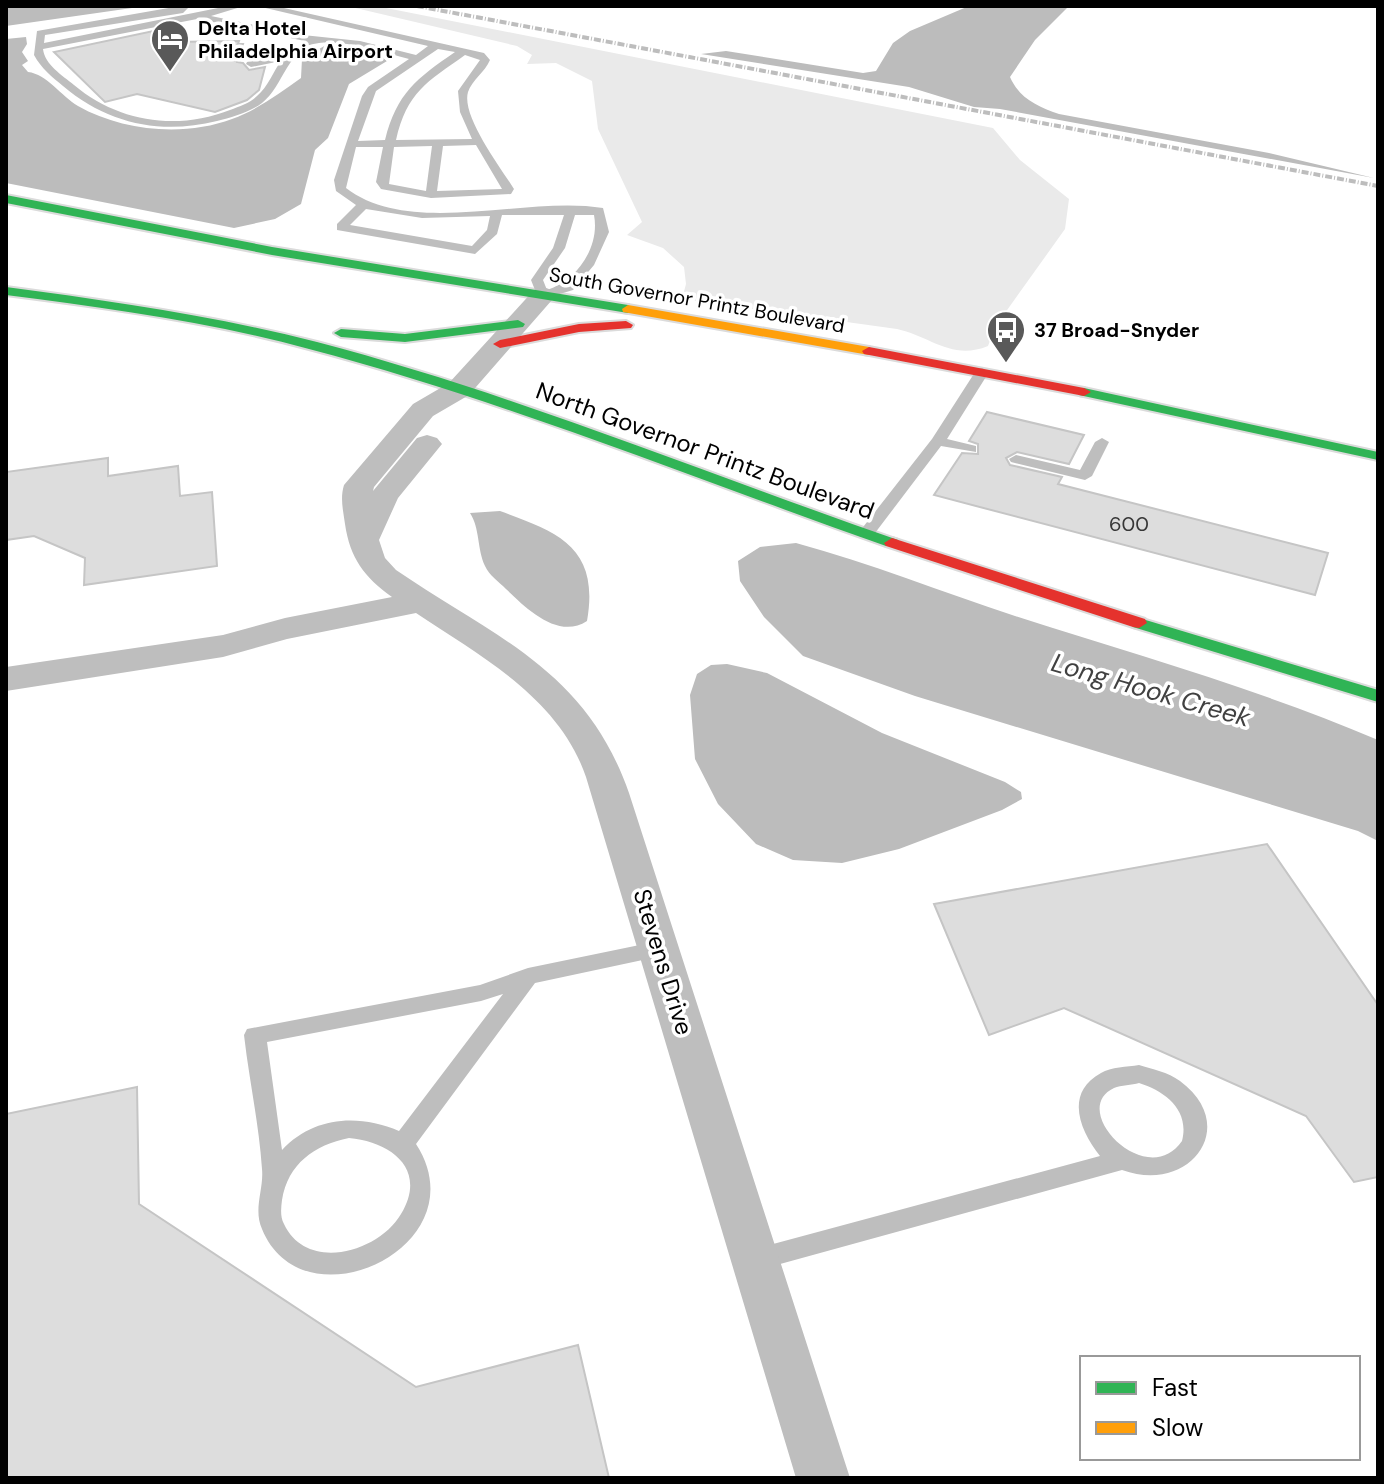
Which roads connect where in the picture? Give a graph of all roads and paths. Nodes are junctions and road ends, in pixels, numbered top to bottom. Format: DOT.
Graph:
graph roads {
  1 [pos="239,6"];
  2 [pos="262,6"];
  3 [pos="184,8"];
  4 [pos="197,16"];
  5 [pos="318,39"];
  6 [pos="437,45"];
  7 [pos="38,47"];
  8 [pos="463,51"];
  9 [pos="288,56"];
  10 [pos="417,58"];
  11 [pos="251,64"];
  12 [pos="262,80"];
  13 [pos="276,81"];
  14 [pos="481,142"];
  15 [pos="438,143"];
  16 [pos="351,144"];
  17 [pos="390,144"];
  18 [pos="431,195"];
  19 [pos="6,199"];
  20 [pos="363,205"];
  21 [pos="570,211"];
  22 [pos="497,212"];
  23 [pos="6,284"];
  24 [pos="6,291"];
  25 [pos="543,295"];
  26 [pos="509,334"];
  27 [pos="784,337"];
  28 [pos="982,372"];
  29 [pos="459,389"];
  30 [pos="938,441"];
  31 [pos="1102,442"];
  32 [pos="971,449"];
  33 [pos="1378,456"];
  34 [pos="1016,459"];
  35 [pos="866,534"];
  36 [pos="420,602"];
  37 [pos="6,679"];
  38 [pos="1378,696"];
  39 [pos="659,949"];
  40 [pos="528,976"];
  41 [pos="403,1144"];
  42 [pos="1123,1160"];
  43 [pos="274,1180"];
  44 [pos="755,1260"];
  45 [pos="823,1478"];
  1 -- 4 [label="lane"];
  2 -- 6 [label="lane"];
  3 -- 4 [label="lane"];
  3 -- 7 [label="lane"];
  4 -- 5 [label="lane"];
  4 -- 7 [label="lane"];
  5 -- 9 [label="lane"];
  5 -- 10 [label="lane"];
  6 -- 8 [label="lane"];
  6 -- 10 [label="lane"];
  7 -- 13 [label="lane"];
  8 -- 14 [label="lane"];
  8 -- 17 [label="lane"];
  9 -- 11 [label="lane"];
  9 -- 13 [label="lane"];
  10 -- 16 [label="lane"];
  12 -- 13 [label="lane"];
  14 -- 15 [label="lane"];
  14 -- 18 [label="lane"];
  15 -- 17 [label="lane"];
  15 -- 18 [label="lane"];
  16 -- 17 [label="lane"];
  16 -- 20 [label="lane"];
  17 -- 18 [label="lane"];
  19 -- 25 [label="main road, South Governor Printz Boulevard"];
  20 -- 22 [label="lane"];
  20 -- 22 [label="lane"];
  21 -- 22 [label="lane"];
  21 -- 25 [label="lane"];
  21 -- 25 [label="lane"];
  23 -- 26 [label="main road"];
  24 -- 29 [label="main road, North Governor Printz Boulevard"];
  25 -- 26 [label="street, Stevens Drive"];
  25 -- 27 [label="main road, South Governor Printz Boulevard"];
  26 -- 27 [label="main road"];
  26 -- 29 [label="street, Stevens Drive"];
  27 -- 28 [label="main road, South Governor Printz Boulevard"];
  28 -- 30 [label="lane"];
  28 -- 33 [label="main road, South Governor Printz Boulevard"];
  29 -- 35 [label="main road, North Governor Printz Boulevard"];
  29 -- 36 [label="street, Stevens Drive"];
  30 -- 32 [label="lane"];
  30 -- 35 [label="lane"];
  31 -- 34 [label="lane"];
  35 -- 38 [label="main road, North Governor Printz Boulevard"];
  36 -- 37 [label="street"];
  36 -- 39 [label="street, Stevens Drive"];
  39 -- 40 [label="lane"];
  39 -- 44 [label="street, Stevens Drive"];
  40 -- 41 [label="lane"];
  40 -- 43 [label="lane"];
  41 -- 43 [label="lane"];
  41 -- 43 [label="lane"];
  42 -- 42 [label="lane"];
  42 -- 44 [label="lane"];
  44 -- 45 [label="street, Stevens Drive"];
}
